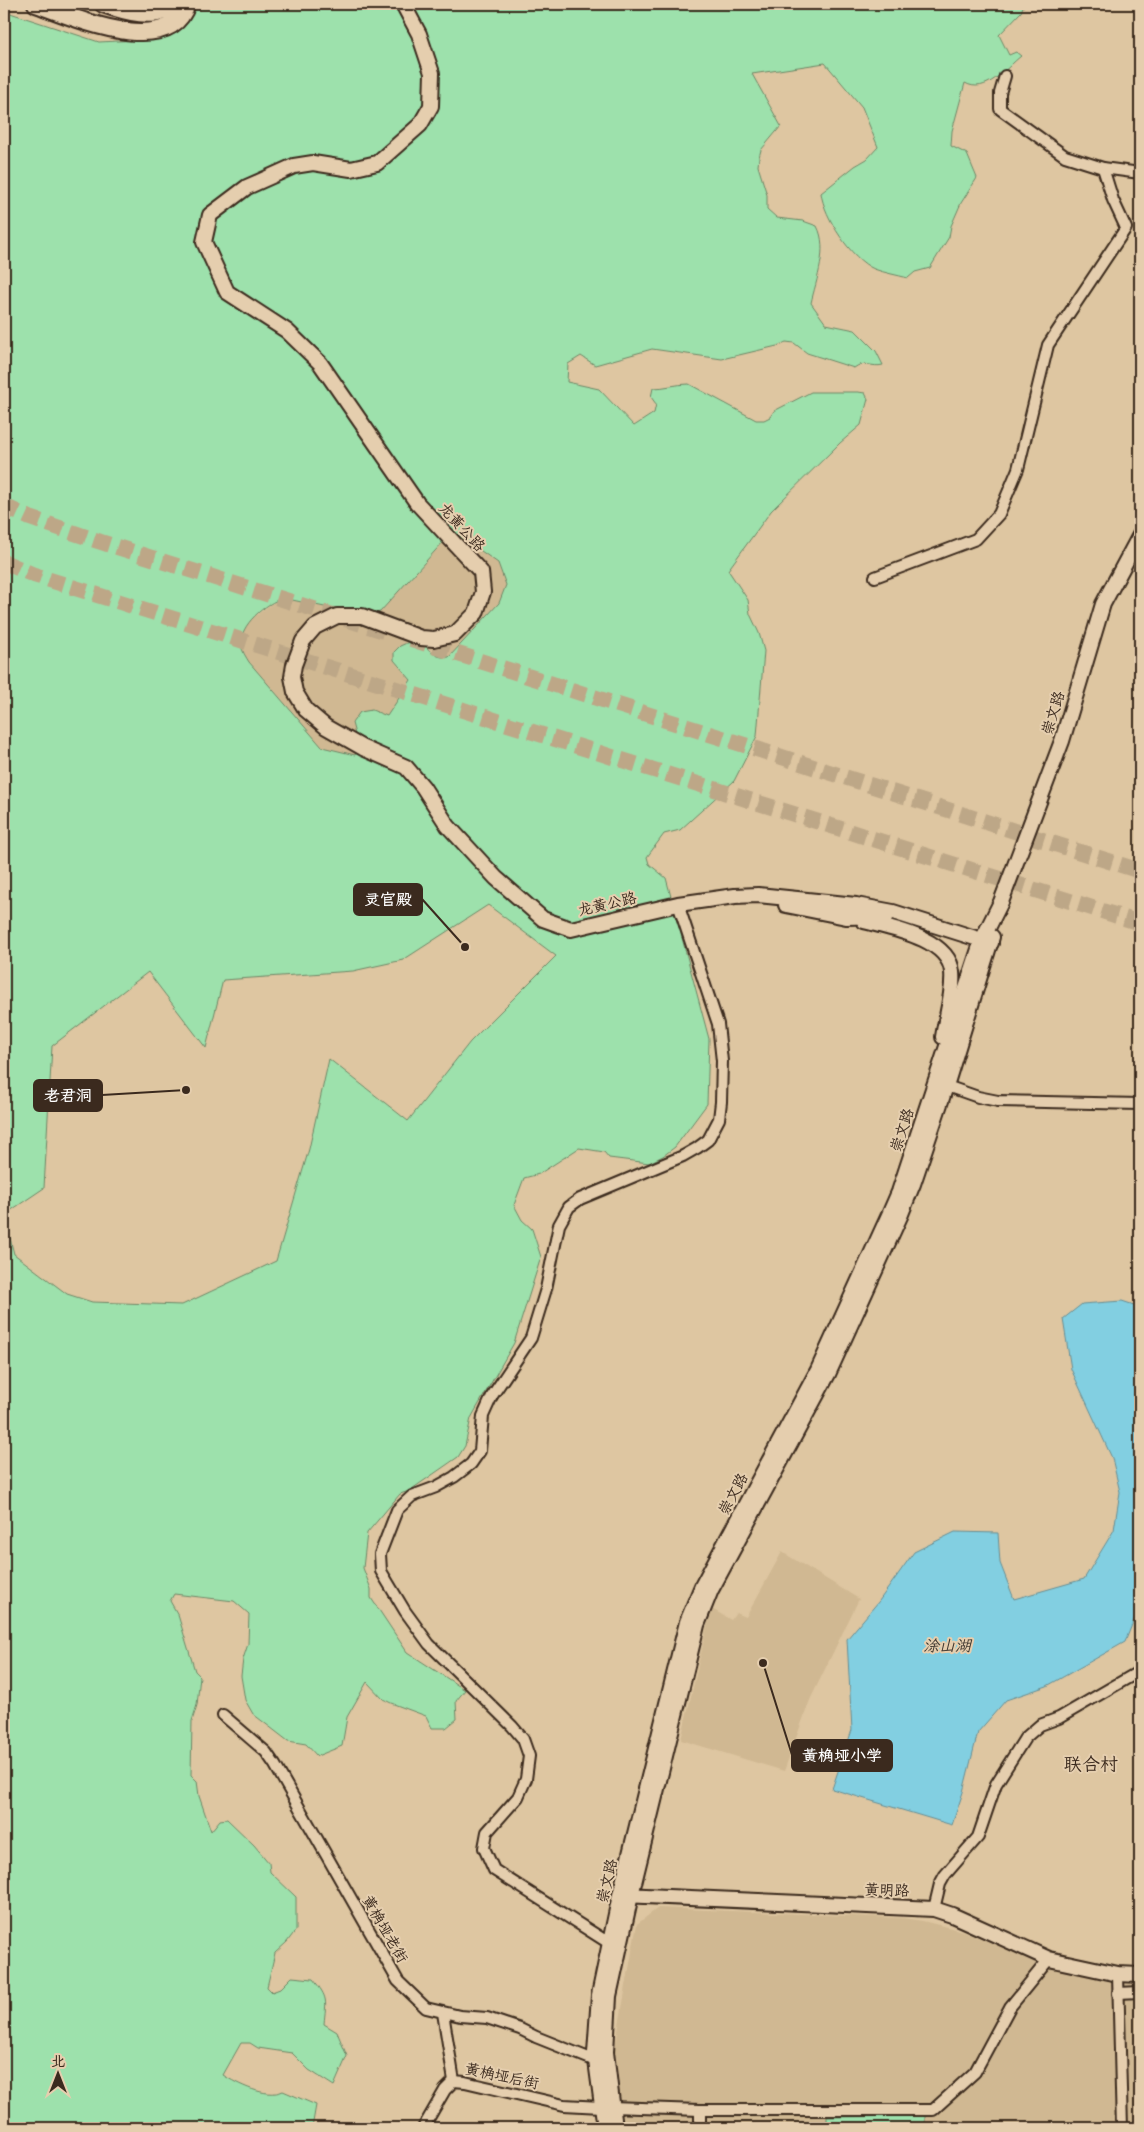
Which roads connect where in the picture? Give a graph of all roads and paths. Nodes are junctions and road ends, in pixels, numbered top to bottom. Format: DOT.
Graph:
graph roads {
  1 [pos="36,4"];
  2 [pos="59,4"];
  3 [pos="78,4"];
  4 [pos="103,4"];
  5 [pos="175,4"];
  6 [pos="187,4"];
  7 [pos="403,4"];
  8 [pos="1004,76"];
  9 [pos="1103,168"];
  10 [pos="1140,174"];
  11 [pos="1140,535"];
  12 [pos="875,577"];
  13 [pos="790,902"];
  14 [pos="840,903"];
  15 [pos="678,904"];
  16 [pos="846,917"];
  17 [pos="985,944"];
  18 [pos="940,1084"];
  19 [pos="1140,1104"];
  20 [pos="1140,1671"];
  21 [pos="223,1715"];
  22 [pos="626,1895"];
  23 [pos="934,1909"];
  24 [pos="609,1943"];
  25 [pos="1049,1959"];
  26 [pos="1118,1974"];
  27 [pos="1140,1975"];
  28 [pos="1118,1992"];
  29 [pos="1140,1992"];
  30 [pos="443,2013"];
  31 [pos="596,2061"];
  32 [pos="454,2082"];
  33 [pos="606,2107"];
  34 [pos="700,2110"];
  35 [pos="423,2128"];
  36 [pos="605,2128"];
  37 [pos="614,2128"];
  38 [pos="700,2128"];
  39 [pos="1122,2128"];
  1 -- 6 [label="main road"];
  2 -- 3 [label="main road"];
  4 -- 5 [label="main road"];
  7 -- 15 [label="main road, 龙黄公路"];
  8 -- 9 [label="street"];
  9 -- 10 [label="street"];
  9 -- 12 [label="street"];
  11 -- 17 [label="main road, 崇文路"];
  13 -- 14 [label="main road, 龙黄公路"];
  13 -- 15 [label="main road, 龙黄公路"];
  13 -- 16 [label="main road, 龙黄公路"];
  14 -- 16 [label="main road"];
  14 -- 17 [label="main road, 龙黄公路"];
  15 -- 24 [label="street"];
  16 -- 17 [label="main road, 龙黄公路"];
  16 -- 18 [label="main road"];
  17 -- 18 [label="main road, 崇文路"];
  18 -- 19 [label="street"];
  18 -- 22 [label="main road, 崇文路"];
  20 -- 23 [label="street"];
  21 -- 30 [label="street, 黄桷垭老街"];
  22 -- 23 [label="main road, 黄明路"];
  22 -- 24 [label="main road, 崇文路"];
  22 -- 33 [label="main road, 崇文路"];
  23 -- 25 [label="main road, 黄明路"];
  24 -- 31 [label="main road, 崇文路"];
  25 -- 26 [label="main road, 黄明路"];
  25 -- 34 [label="street, 黄桷垭后街"];
  26 -- 27 [label="main road, 黄明路"];
  26 -- 28 [label="street"];
  28 -- 29 [label="street"];
  28 -- 39 [label="street"];
  30 -- 31 [label="street, 黄桷垭老街"];
  30 -- 32 [label="street"];
  31 -- 33 [label="main road, 崇文路"];
  32 -- 33 [label="street, 黄桷垭后街"];
  32 -- 35 [label="street, 黄桷垭后街"];
  33 -- 34 [label="street, 黄桷垭后街"];
  33 -- 36 [label="main road, 崇文路"];
  33 -- 37 [label="main road, 崇文路"];
  34 -- 38 [label="street"];
}
